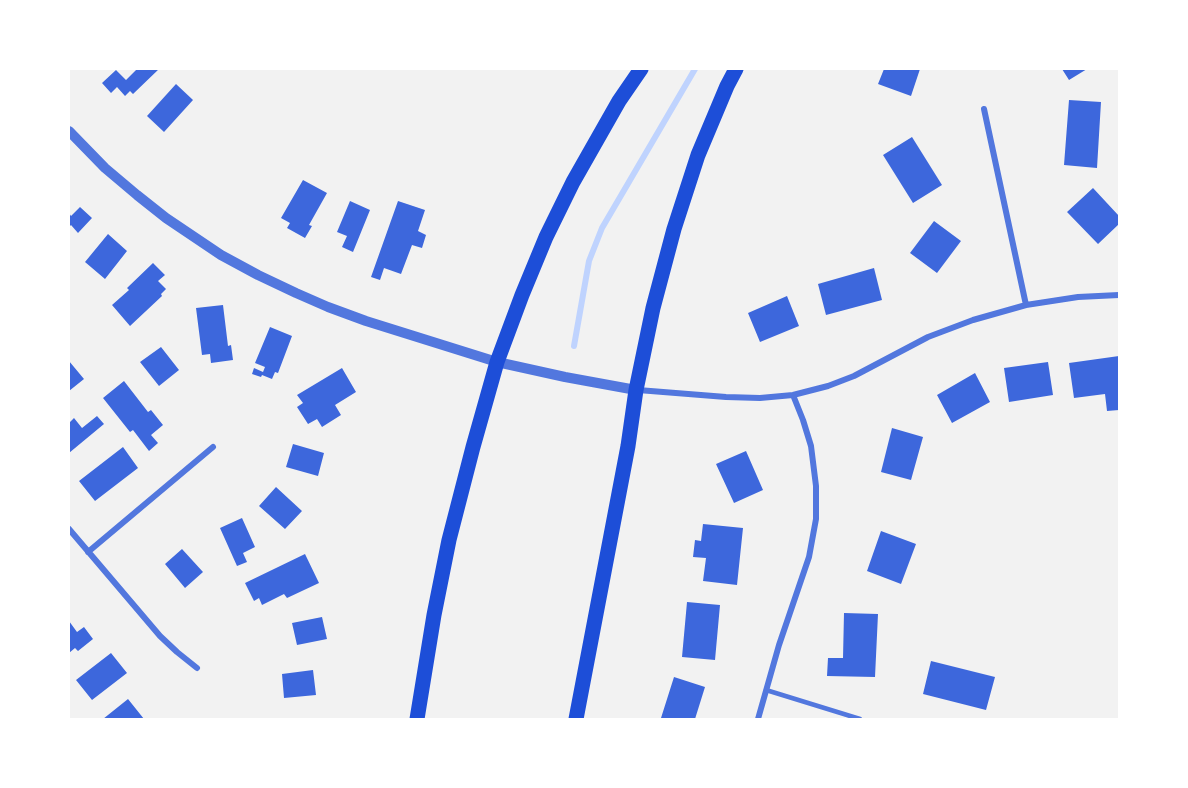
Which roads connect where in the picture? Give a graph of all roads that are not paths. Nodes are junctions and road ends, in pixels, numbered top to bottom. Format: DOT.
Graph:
graph roads {
  1 [pos="641,69"];
  2 [pos="736,69"];
  3 [pos="984,109"];
  4 [pos="69,131"];
  5 [pos="1119,295"];
  6 [pos="1026,305"];
  7 [pos="497,362"];
  8 [pos="636,390"];
  9 [pos="793,395"];
  10 [pos="213,447"];
  11 [pos="69,529"];
  12 [pos="88,552"];
  13 [pos="197,668"];
  14 [pos="766,690"];
  15 [pos="417,719"];
  16 [pos="576,719"];
  17 [pos="758,719"];
  18 [pos="860,719"];
  1 -- 7 [label="main road"];
  2 -- 8 [label="main road"];
  3 -- 6 [label="street"];
  4 -- 7 [label="street"];
  5 -- 6 [label="street"];
  6 -- 9 [label="street"];
  7 -- 8 [label="street"];
  7 -- 15 [label="main road"];
  8 -- 9 [label="street"];
  8 -- 16 [label="main road"];
  9 -- 14 [label="street"];
  10 -- 12 [label="street"];
  11 -- 12 [label="street"];
  12 -- 13 [label="street"];
  14 -- 17 [label="street"];
  14 -- 18 [label="lane"];
}
